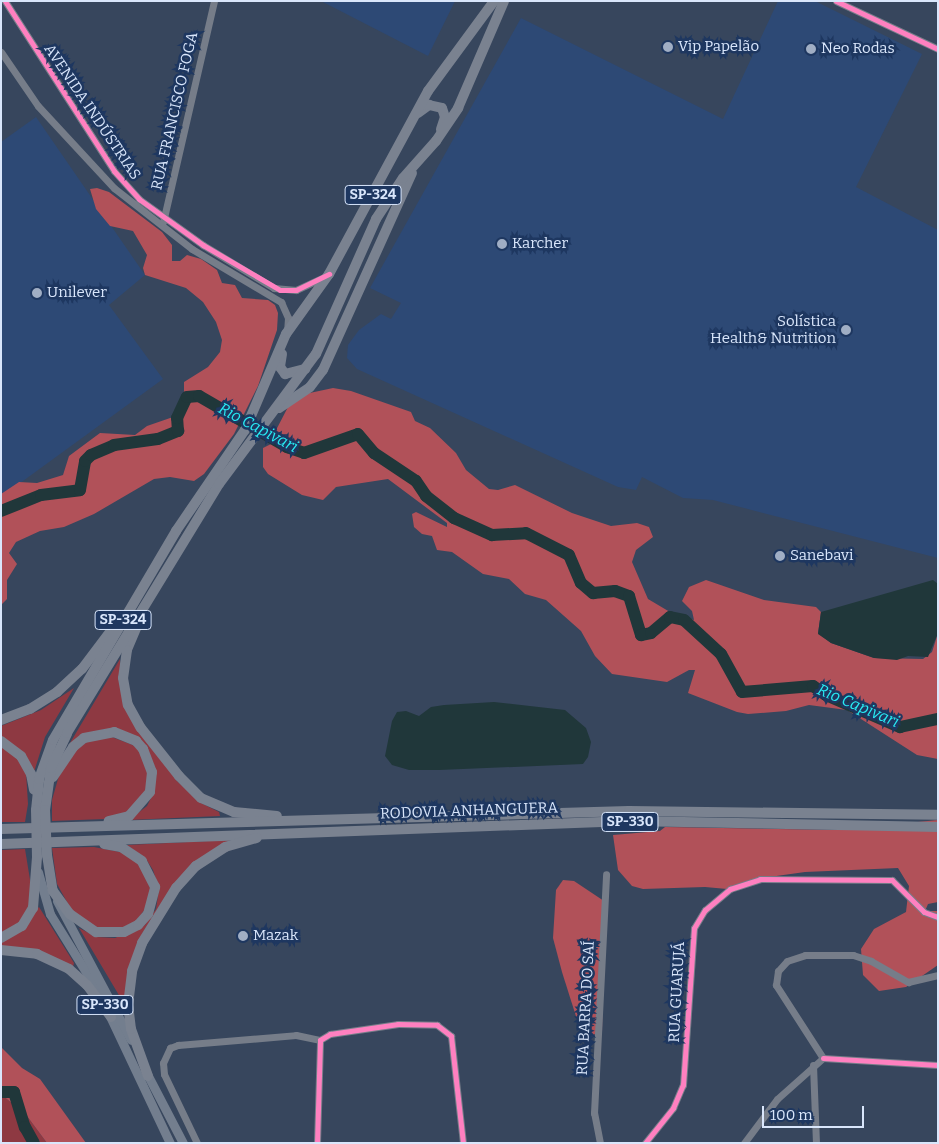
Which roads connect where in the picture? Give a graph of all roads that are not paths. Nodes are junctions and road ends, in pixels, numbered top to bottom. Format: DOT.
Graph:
graph roads {
  1 [pos="5,1"];
  2 [pos="214,1"];
  3 [pos="494,1"];
  4 [pos="504,1"];
  5 [pos="836,1"];
  6 [pos="938,49"];
  7 [pos="1,52"];
  8 [pos="416,115"];
  9 [pos="436,141"];
  10 [pos="417,161"];
  11 [pos="164,218"];
  12 [pos="162,227"];
  13 [pos="329,274"];
  14 [pos="286,334"];
  15 [pos="306,368"];
  16 [pos="273,413"];
  17 [pos="148,578"];
  18 [pos="155,587"];
  19 [pos="1,720"];
  20 [pos="1,742"];
  21 [pos="46,791"];
  22 [pos="36,799"];
  23 [pos="40,810"];
  24 [pos="938,815"];
  25 [pos="328,819"];
  26 [pos="70,827"];
  27 [pos="938,827"];
  28 [pos="1,829"];
  29 [pos="323,830"];
  30 [pos="76,840"];
  31 [pos="1,844"];
  32 [pos="42,856"];
  33 [pos="38,869"];
  34 [pos="606,874"];
  35 [pos="54,892"];
  36 [pos="938,916"];
  37 [pos="1,938"];
  38 [pos="1,950"];
  39 [pos="938,975"];
  40 [pos="111,1017"];
  41 [pos="320,1040"];
  42 [pos="822,1058"];
  43 [pos="812,1065"];
  44 [pos="938,1065"];
  45 [pos="148,1076"];
  46 [pos="170,1143"];
  47 [pos="183,1143"];
  48 [pos="197,1143"];
  49 [pos="316,1143"];
  50 [pos="463,1143"];
  51 [pos="600,1143"];
  52 [pos="645,1143"];
  53 [pos="744,1143"];
  54 [pos="816,1143"];
  1 -- 11 [label="street, AVENIDA INDÚSTRIAS"];
  2 -- 11 [label="street, RUA FRANCISCO FOGA"];
  3 -- 8 [label="highway, SP-324"];
  4 -- 9 [label="highway, SP-324"];
  5 -- 6 [label="street"];
  7 -- 12 [label="street, AVENIDA INDÚSTRIAS"];
  8 -- 9 [label="highway"];
  8 -- 13 [label="highway, SP-324"];
  9 -- 10 [label="highway, SP-324"];
  10 -- 15 [label="highway, SP-324"];
  10 -- 16 [label="highway"];
  11 -- 12 [label="street, RUA FRANCISCO FOGA"];
  11 -- 13 [label="street, AVENIDA INDÚSTRIAS"];
  12 -- 14 [label="street, AVENIDA INDÚSTRIAS"];
  13 -- 14 [label="highway, SP-324"];
  14 -- 15 [label="highway"];
  14 -- 17 [label="highway, SP-324"];
  15 -- 16 [label="highway, SP-324"];
  16 -- 18 [label="highway, SP-324"];
  17 -- 19 [label="highway"];
  17 -- 22 [label="highway, SP-324"];
  18 -- 21 [label="highway, SP-324"];
  18 -- 25 [label="highway"];
  20 -- 22 [label="highway"];
  21 -- 23 [label="highway, SP-324"];
  21 -- 26 [label="highway"];
  22 -- 23 [label="highway, SP-324"];
  23 -- 32 [label="highway, bridge"];
  24 -- 25 [label="highway, RODOVIA ANHANGUERA / SP-330"];
  25 -- 26 [label="highway, RODOVIA ANHANGUERA / SP-330"];
  26 -- 28 [label="highway, RODOVIA ANHANGUERA / SP-330"];
  27 -- 29 [label="highway, RODOVIA ANHANGUERA / SP-330"];
  29 -- 30 [label="highway, RODOVIA ANHANGUERA / SP-330"];
  29 -- 45 [label="highway"];
  30 -- 31 [label="highway, RODOVIA ANHANGUERA / SP-330"];
  30 -- 35 [label="highway"];
  32 -- 33 [label="highway, SP-330"];
  32 -- 35 [label="highway, SP-330"];
  33 -- 37 [label="highway"];
  33 -- 40 [label="main road, SP-330"];
  34 -- 51 [label="street, RUA BARRA DO SAÍ"];
  35 -- 45 [label="main road, SP-330"];
  36 -- 52 [label="street, RUA GUARUJÁ"];
  38 -- 40 [label="highway"];
  39 -- 42 [label="street"];
  40 -- 46 [label="main road, SP-330"];
  41 -- 48 [label="street"];
  41 -- 49 [label="street"];
  41 -- 50 [label="street"];
  42 -- 43 [label="street"];
  42 -- 44 [label="street"];
  43 -- 53 [label="street"];
  43 -- 54 [label="street"];
  45 -- 47 [label="main road, SP-330"];
}
